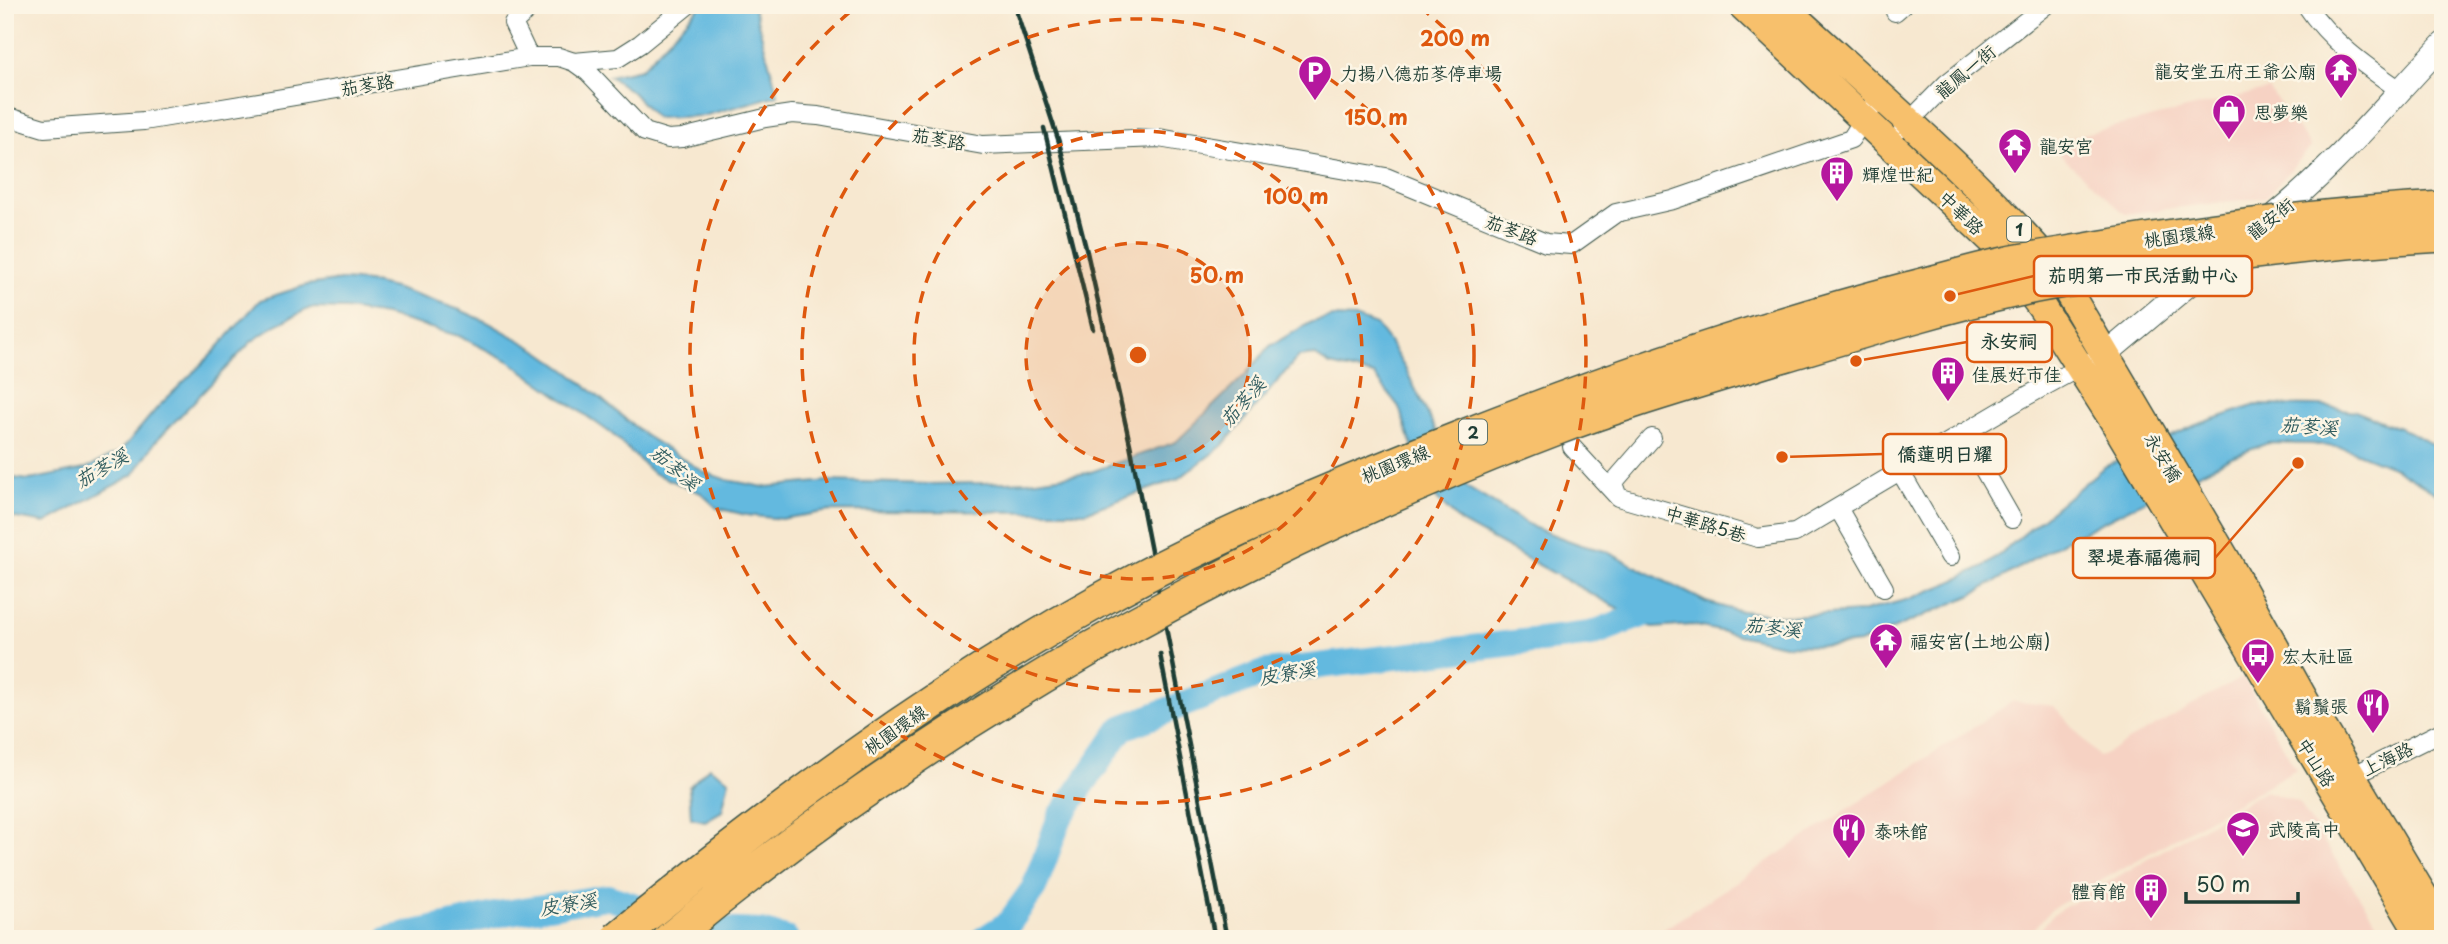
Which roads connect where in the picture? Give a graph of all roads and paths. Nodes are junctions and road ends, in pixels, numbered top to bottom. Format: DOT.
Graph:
graph roads {
  1 [pos="534,5"];
  2 [pos="688,5"];
  3 [pos="1742,5"];
  4 [pos="1781,5"];
  5 [pos="2046,5"];
  6 [pos="2306,5"];
  7 [pos="2443,44"];
  8 [pos="528,57"];
  9 [pos="574,62"];
  10 [pos="2400,90"];
  11 [pos="1871,106"];
  12 [pos="5,116"];
  13 [pos="1909,122"];
  14 [pos="1889,142"];
  15 [pos="2443,208"];
  16 [pos="2443,235"];
  17 [pos="2106,354"];
  18 [pos="2079,370"];
  19 [pos="2125,416"];
  20 [pos="1963,433"];
  21 [pos="1652,438"];
  22 [pos="1572,447"];
  23 [pos="1900,471"];
  24 [pos="1618,497"];
  25 [pos="1838,508"];
  26 [pos="2180,508"];
  27 [pos="2012,519"];
  28 [pos="1950,557"];
  29 [pos="1884,589"];
  30 [pos="2443,732"];
  31 [pos="2342,781"];
  32 [pos="2443,929"];
  33 [pos="617,939"];
  34 [pos="670,939"];
  35 [pos="2423,939"];
  1 -- 8 [label="street"];
  2 -- 9 [label="street"];
  3 -- 11 [label="main road, 中華路 / 1"];
  4 -- 11 [label="main road, 中華路 / 1"];
  5 -- 13 [label="street, 龍鳳一街"];
  6 -- 10 [label="street"];
  7 -- 10 [label="street, 龍安街"];
  8 -- 9 [label="street, 茄苳路"];
  8 -- 12 [label="street, 茄苳路"];
  9 -- 11 [label="street, 茄苳路"];
  10 -- 17 [label="street, 龍安街"];
  11 -- 13 [label="main road, 中華路 / 1"];
  11 -- 14 [label="main road, 中華路 / 1"];
  13 -- 14 [label="street, 龍鳳一街"];
  13 -- 17 [label="main road, 中華路 / 1"];
  14 -- 18 [label="main road, 中華路 / 1"];
  15 -- 33 [label="highway, 桃園環線 / 2, bridge"];
  16 -- 34 [label="highway, 桃園環線 / 2, bridge"];
  17 -- 18 [label="street, 龍安街"];
  17 -- 19 [label="main road, 中華路 / 1"];
  18 -- 19 [label="main road, 中華路 / 1"];
  18 -- 20 [label="street, 中華路5巷"];
  19 -- 26 [label="main road, 永安橋 / 1"];
  20 -- 23 [label="street, 中華路5巷"];
  20 -- 27 [label="street"];
  21 -- 24 [label="street"];
  22 -- 24 [label="street"];
  23 -- 25 [label="street, 中華路5巷"];
  23 -- 28 [label="street"];
  24 -- 25 [label="street, 中華路5巷"];
  25 -- 29 [label="street"];
  26 -- 31 [label="main road, 中山路 / 1"];
  30 -- 31 [label="street, 上海路"];
  31 -- 32 [label="main road, 中山路 / 1"];
  31 -- 35 [label="main road, 中山路 / 1"];
}
